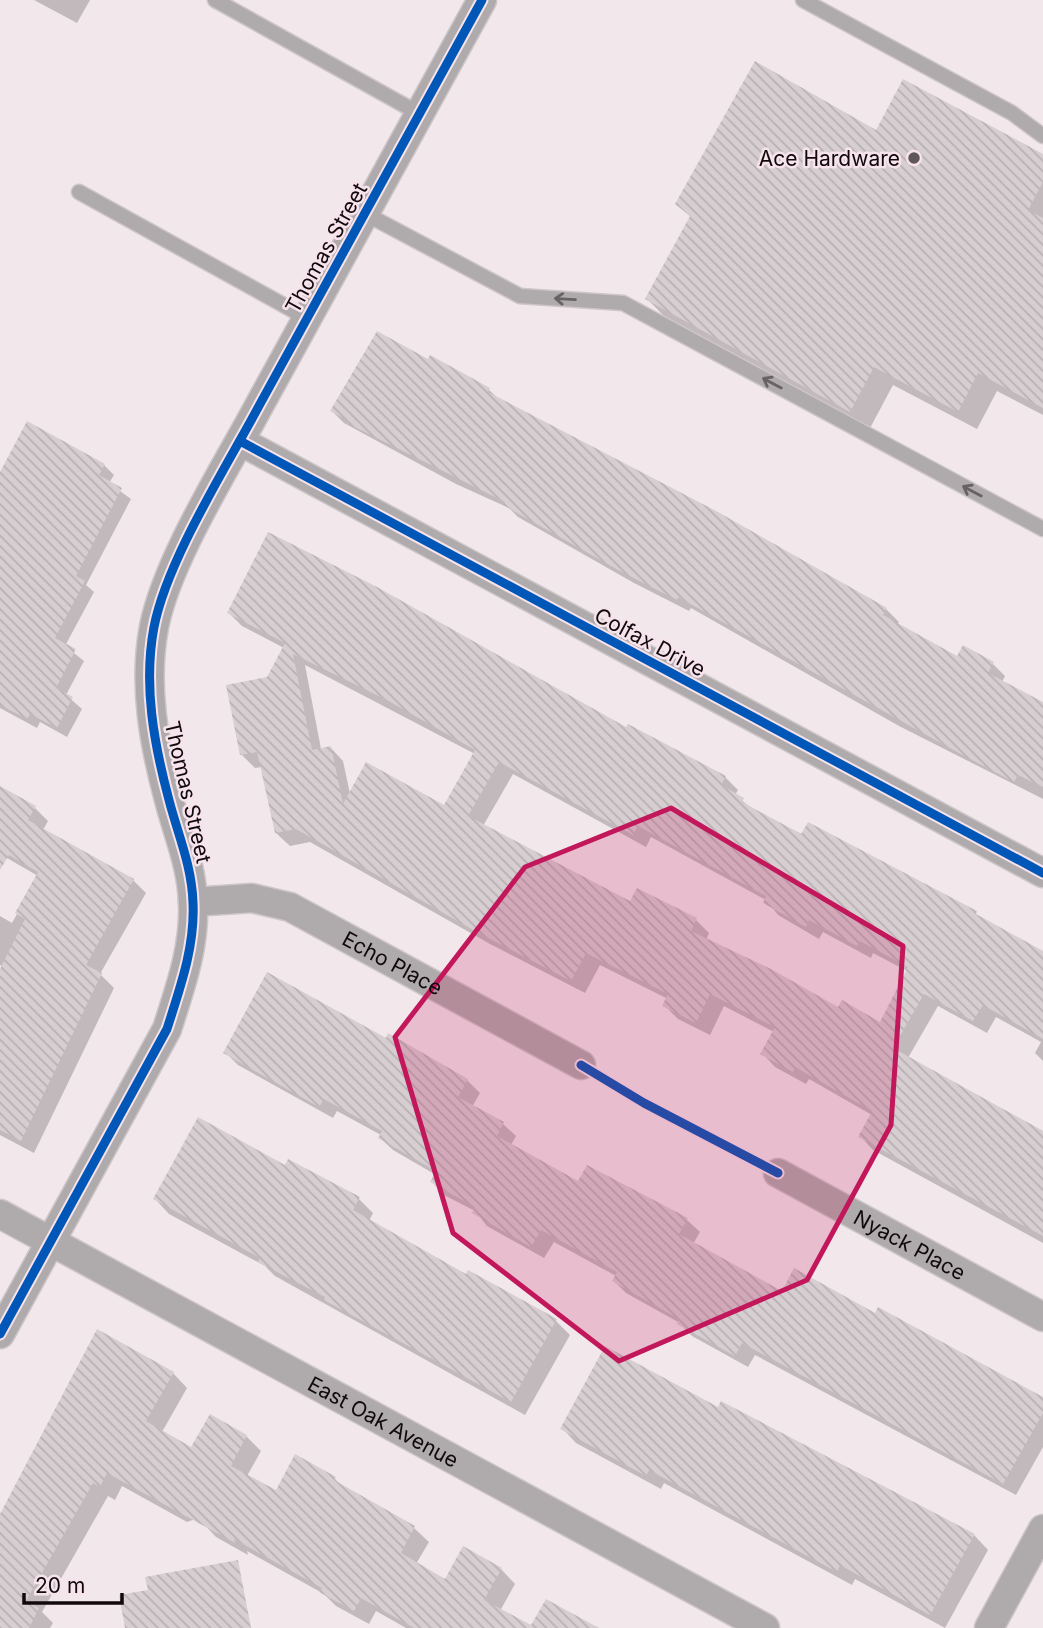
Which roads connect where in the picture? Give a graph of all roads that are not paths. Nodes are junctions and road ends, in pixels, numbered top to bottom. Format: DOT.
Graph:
graph roads {
  1 [pos="215,0"];
  2 [pos="482,0"];
  3 [pos="803,0"];
  4 [pos="420,114"];
  5 [pos="1043,136"];
  6 [pos="79,192"];
  7 [pos="364,214"];
  8 [pos="307,318"];
  9 [pos="240,441"];
  10 [pos="1038,526"];
  11 [pos="1043,873"];
  12 [pos="193,902"];
  13 [pos="581,1065"];
  14 [pos="778,1172"];
  15 [pos="0,1214"];
  16 [pos="53,1242"];
  17 [pos="1043,1317"];
  18 [pos="0,1334"];
  19 [pos="1043,1529"];
  20 [pos="765,1628"];
  21 [pos="989,1628"];
  1 -- 4 [label="lane"];
  2 -- 4 [label="street, Thomas Street"];
  3 -- 5 [label="lane"];
  4 -- 7 [label="street, Thomas Street"];
  6 -- 8 [label="lane"];
  7 -- 8 [label="street, Thomas Street"];
  10 -- 7 [label="lane, one-way"];
  8 -- 9 [label="street, Thomas Street"];
  9 -- 11 [label="street, Colfax Drive"];
  9 -- 12 [label="street, Thomas Street"];
  12 -- 13 [label="street, Echo Place"];
  12 -- 16 [label="street, Thomas Street"];
  14 -- 17 [label="street, Nyack Place"];
  15 -- 16 [label="street, East Oak Avenue"];
  16 -- 18 [label="street, Thomas Street"];
  16 -- 20 [label="street, East Oak Avenue"];
  19 -- 21 [label="street"];
}
